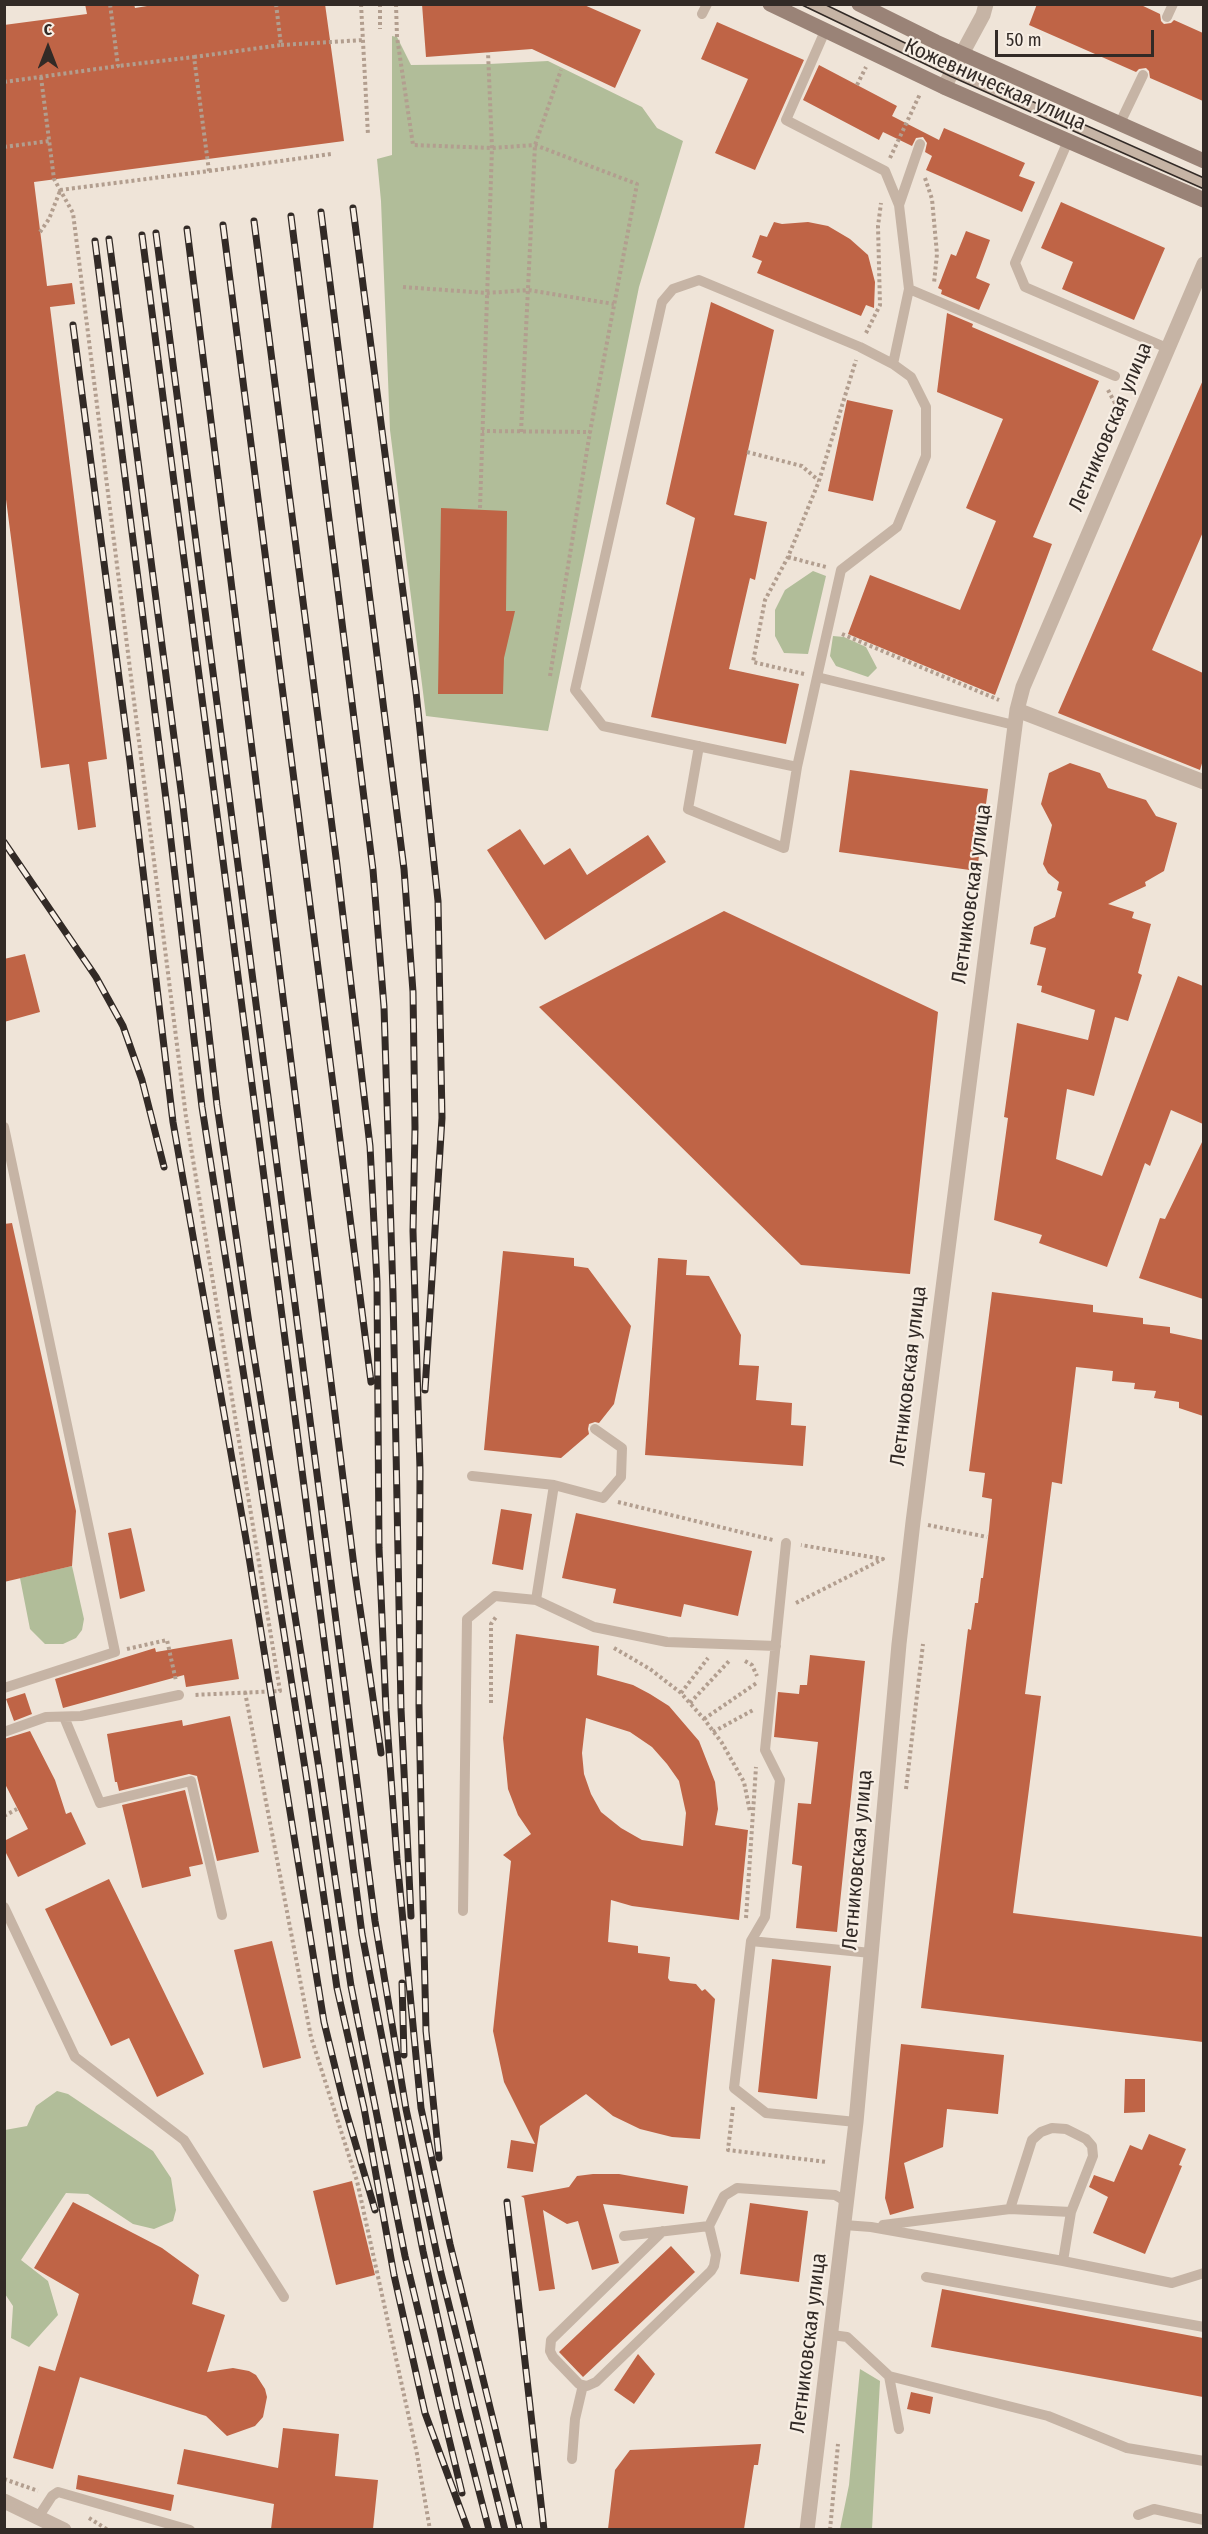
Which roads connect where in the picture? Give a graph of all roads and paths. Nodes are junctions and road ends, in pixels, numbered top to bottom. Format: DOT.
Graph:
graph roads {
  1 [pos="110,4"];
  2 [pos="276,4"];
  3 [pos="361,4"];
  4 [pos="380,4"];
  5 [pos="396,4"];
  6 [pos="770,4"];
  7 [pos="812,4"];
  8 [pos="859,4"];
  9 [pos="986,4"];
  10 [pos="1173,4"];
  11 [pos="1167,17"];
  12 [pos="380,29"];
  13 [pos="825,31"];
  14 [pos="363,40"];
  15 [pos="281,45"];
  16 [pos="488,52"];
  17 [pos="962,53"];
  18 [pos="194,57"];
  19 [pos="869,59"];
  20 [pos="118,66"];
  21 [pos="561,70"];
  22 [pos="953,72"];
  23 [pos="1143,75"];
  24 [pos="41,77"];
  25 [pos="4,82"];
  26 [pos="924,84"];
  27 [pos="857,85"];
  28 [pos="944,87"];
  29 [pos="1120,123"];
  30 [pos="368,135"];
  31 [pos="49,141"];
  32 [pos="1068,141"];
  33 [pos="920,144"];
  34 [pos="535,145"];
  35 [pos="895,146"];
  36 [pos="4,147"];
  37 [pos="492,148"];
  38 [pos="331,154"];
  39 [pos="915,158"];
  40 [pos="1203,160"];
  41 [pos="209,171"];
  42 [pos="885,171"];
  43 [pos="1203,184"];
  44 [pos="60,190"];
  45 [pos="1203,200"];
  46 [pos="899,205"];
  47 [pos="40,232"];
  48 [pos="1203,264"];
  49 [pos="403,287"];
  50 [pos="909,289"];
  51 [pos="528,290"];
  52 [pos="487,293"];
  53 [pos="931,298"];
  54 [pos="614,304"];
  55 [pos="860,347"];
  56 [pos="1167,348"];
  57 [pos="893,364"];
  58 [pos="1115,376"];
  59 [pos="482,431"];
  60 [pos="521,432"];
  61 [pos="590,432"];
  62 [pos="747,452"];
  63 [pos="819,481"];
  64 [pos="480,508"];
  65 [pos="788,557"];
  66 [pos="841,570"];
  67 [pos="828,628"];
  68 [pos="550,676"];
  69 [pos="817,677"];
  70 [pos="999,700"];
  71 [pos="1015,718"];
  72 [pos="699,746"];
  73 [pos="797,767"];
  74 [pos="1203,782"];
  75 [pos="4,1127"];
  76 [pos="595,1429"];
  77 [pos="472,1476"];
  78 [pos="554,1485"];
  79 [pos="603,1498"];
  80 [pos="913,1522"];
  81 [pos="987,1537"];
  82 [pos="786,1543"];
  83 [pos="536,1600"];
  84 [pos="779,1612"];
  85 [pos="498,1614"];
  86 [pos="776,1646"];
  87 [pos="630,1649"];
  88 [pos="115,1652"];
  89 [pos="723,1654"];
  90 [pos="702,1656"];
  91 [pos="743,1660"];
  92 [pos="759,1681"];
  93 [pos="4,1688"];
  94 [pos="760,1689"];
  95 [pos="245,1692"];
  96 [pos="681,1693"];
  97 [pos="179,1695"];
  98 [pos="490,1703"];
  99 [pos="690,1703"];
  100 [pos="64,1717"];
  101 [pos="760,1717"];
  102 [pos="704,1719"];
  103 [pos="4,1732"];
  104 [pos="713,1732"];
  105 [pos="756,1762"];
  106 [pos="18,1809"];
  107 [pos="4,1816"];
  108 [pos="752,1818"];
  109 [pos="4,1907"];
  110 [pos="463,1911"];
  111 [pos="222,1915"];
  112 [pos="751,1941"];
  113 [pos="871,1953"];
  114 [pos="734,2088"];
  115 [pos="856,2122"];
  116 [pos="827,2162"];
  117 [pos="847,2202"];
  118 [pos="1010,2209"];
  119 [pos="1071,2212"];
  120 [pos="844,2224"];
  121 [pos="709,2226"];
  122 [pos="871,2227"];
  123 [pos="663,2231"];
  124 [pos="624,2236"];
  125 [pos="1063,2260"];
  126 [pos="1203,2273"];
  127 [pos="926,2277"];
  128 [pos="284,2297"];
  129 [pos="1203,2327"];
  130 [pos="832,2335"];
  131 [pos="889,2376"];
  132 [pos="583,2385"];
  133 [pos="899,2429"];
  134 [pos="572,2459"];
  135 [pos="1203,2461"];
  136 [pos="4,2501"];
  137 [pos="1138,2515"];
  138 [pos="39,2516"];
  139 [pos="1203,2520"];
  140 [pos="56,2527"];
  141 [pos="190,2529"];
  142 [pos="430,2529"];
  143 [pos="807,2529"];
  1 -- 20 [label="path"];
  2 -- 15 [label="path"];
  3 -- 14 [label="path"];
  4 -- 12 [label="path"];
  5 -- 37 [label="path"];
  6 -- 13 [label="main road, Кожевническая улица"];
  7 -- 22 [label="lane"];
  8 -- 17 [label="main road, Кожевническая улица"];
  9 -- 17 [label="street"];
  10 -- 11 [label="lane"];
  13 -- 28 [label="main road, Кожевническая улица"];
  13 -- 42 [label="lane"];
  14 -- 15 [label="path"];
  14 -- 30 [label="path"];
  15 -- 18 [label="path"];
  16 -- 37 [label="path"];
  17 -- 22 [label="street"];
  17 -- 29 [label="main road, Кожевническая улица"];
  18 -- 20 [label="path"];
  18 -- 41 [label="path"];
  19 -- 27 [label="path"];
  20 -- 24 [label="path"];
  21 -- 34 [label="path"];
  22 -- 28 [label="street"];
  22 -- 43 [label="lane"];
  23 -- 29 [label="lane"];
  24 -- 25 [label="path"];
  24 -- 31 [label="path"];
  26 -- 35 [label="path"];
  28 -- 32 [label="main road, Кожевническая улица"];
  29 -- 40 [label="main road, Кожевническая улица"];
  31 -- 36 [label="path"];
  31 -- 44 [label="path"];
  32 -- 45 [label="main road, Кожевническая улица"];
  32 -- 56 [label="lane"];
  33 -- 39 [label="lane"];
  34 -- 37 [label="path"];
  34 -- 51 [label="path"];
  34 -- 54 [label="path"];
  35 -- 39 [label="path"];
  35 -- 42 [label="path"];
  37 -- 52 [label="path"];
  38 -- 41 [label="path"];
  39 -- 46 [label="lane"];
  39 -- 53 [label="path"];
  41 -- 44 [label="path"];
  42 -- 46 [label="lane"];
  42 -- 55 [label="path"];
  44 -- 47 [label="path"];
  44 -- 95 [label="path"];
  46 -- 50 [label="lane"];
  48 -- 56 [label="street, Летниковская улица"];
  49 -- 52 [label="path"];
  50 -- 53 [label="lane"];
  50 -- 57 [label="lane"];
  51 -- 52 [label="path"];
  51 -- 54 [label="path"];
  51 -- 60 [label="path"];
  52 -- 59 [label="path"];
  53 -- 58 [label="lane"];
  54 -- 61 [label="path"];
  55 -- 57 [label="lane"];
  55 -- 63 [label="path"];
  55 -- 72 [label="lane"];
  56 -- 71 [label="street, Летниковская улица"];
  57 -- 66 [label="lane"];
  59 -- 60 [label="path"];
  59 -- 64 [label="path"];
  60 -- 61 [label="path"];
  61 -- 68 [label="path"];
  62 -- 63 [label="path"];
  63 -- 65 [label="path"];
  65 -- 66 [label="path"];
  65 -- 69 [label="path"];
  66 -- 67 [label="lane"];
  67 -- 69 [label="lane"];
  67 -- 70 [label="path"];
  69 -- 71 [label="lane"];
  69 -- 73 [label="lane"];
  71 -- 74 [label="street"];
  71 -- 80 [label="street, Летниковская улица"];
  72 -- 73 [label="lane"];
  72 -- 73 [label="lane"];
  75 -- 88 [label="lane"];
  76 -- 79 [label="lane"];
  77 -- 78 [label="lane"];
  78 -- 79 [label="lane"];
  78 -- 83 [label="lane"];
  79 -- 82 [label="path"];
  80 -- 81 [label="path"];
  80 -- 113 [label="street, Летниковская улица"];
  82 -- 84 [label="lane"];
  82 -- 84 [label="path"];
  83 -- 86 [label="lane"];
  83 -- 110 [label="lane"];
  84 -- 86 [label="lane"];
  85 -- 98 [label="path"];
  86 -- 112 [label="lane"];
  87 -- 96 [label="path"];
  88 -- 93 [label="lane"];
  88 -- 97 [label="path"];
  89 -- 99 [label="path"];
  90 -- 96 [label="path"];
  91 -- 92 [label="path"];
  92 -- 94 [label="path"];
  92 -- 102 [label="path"];
  95 -- 97 [label="path"];
  95 -- 142 [label="path"];
  96 -- 99 [label="path"];
  97 -- 100 [label="lane"];
  99 -- 102 [label="path"];
  100 -- 103 [label="lane"];
  100 -- 111 [label="lane"];
  101 -- 104 [label="path"];
  102 -- 104 [label="path"];
  104 -- 108 [label="path"];
  105 -- 108 [label="path"];
  106 -- 107 [label="path"];
  108 -- 112 [label="path"];
  109 -- 128 [label="lane"];
  112 -- 113 [label="lane"];
  112 -- 114 [label="lane"];
  113 -- 115 [label="street, Летниковская улица"];
  114 -- 115 [label="lane"];
  114 -- 116 [label="path"];
  115 -- 117 [label="street, Летниковская улица"];
  117 -- 120 [label="street, Летниковская улица"];
  117 -- 121 [label="lane"];
  118 -- 119 [label="lane"];
  118 -- 119 [label="lane"];
  118 -- 122 [label="lane"];
  119 -- 125 [label="lane"];
  120 -- 122 [label="lane"];
  120 -- 130 [label="street, Летниковская улица"];
  121 -- 123 [label="lane"];
  121 -- 132 [label="lane"];
  122 -- 125 [label="lane"];
  123 -- 124 [label="lane"];
  123 -- 132 [label="lane"];
  125 -- 126 [label="lane"];
  127 -- 129 [label="lane"];
  130 -- 131 [label="lane"];
  130 -- 143 [label="street, Летниковская улица"];
  131 -- 133 [label="lane"];
  131 -- 135 [label="lane"];
  132 -- 134 [label="lane"];
  136 -- 138 [label="street"];
  137 -- 139 [label="lane"];
  138 -- 140 [label="street"];
  138 -- 141 [label="lane"];
}
